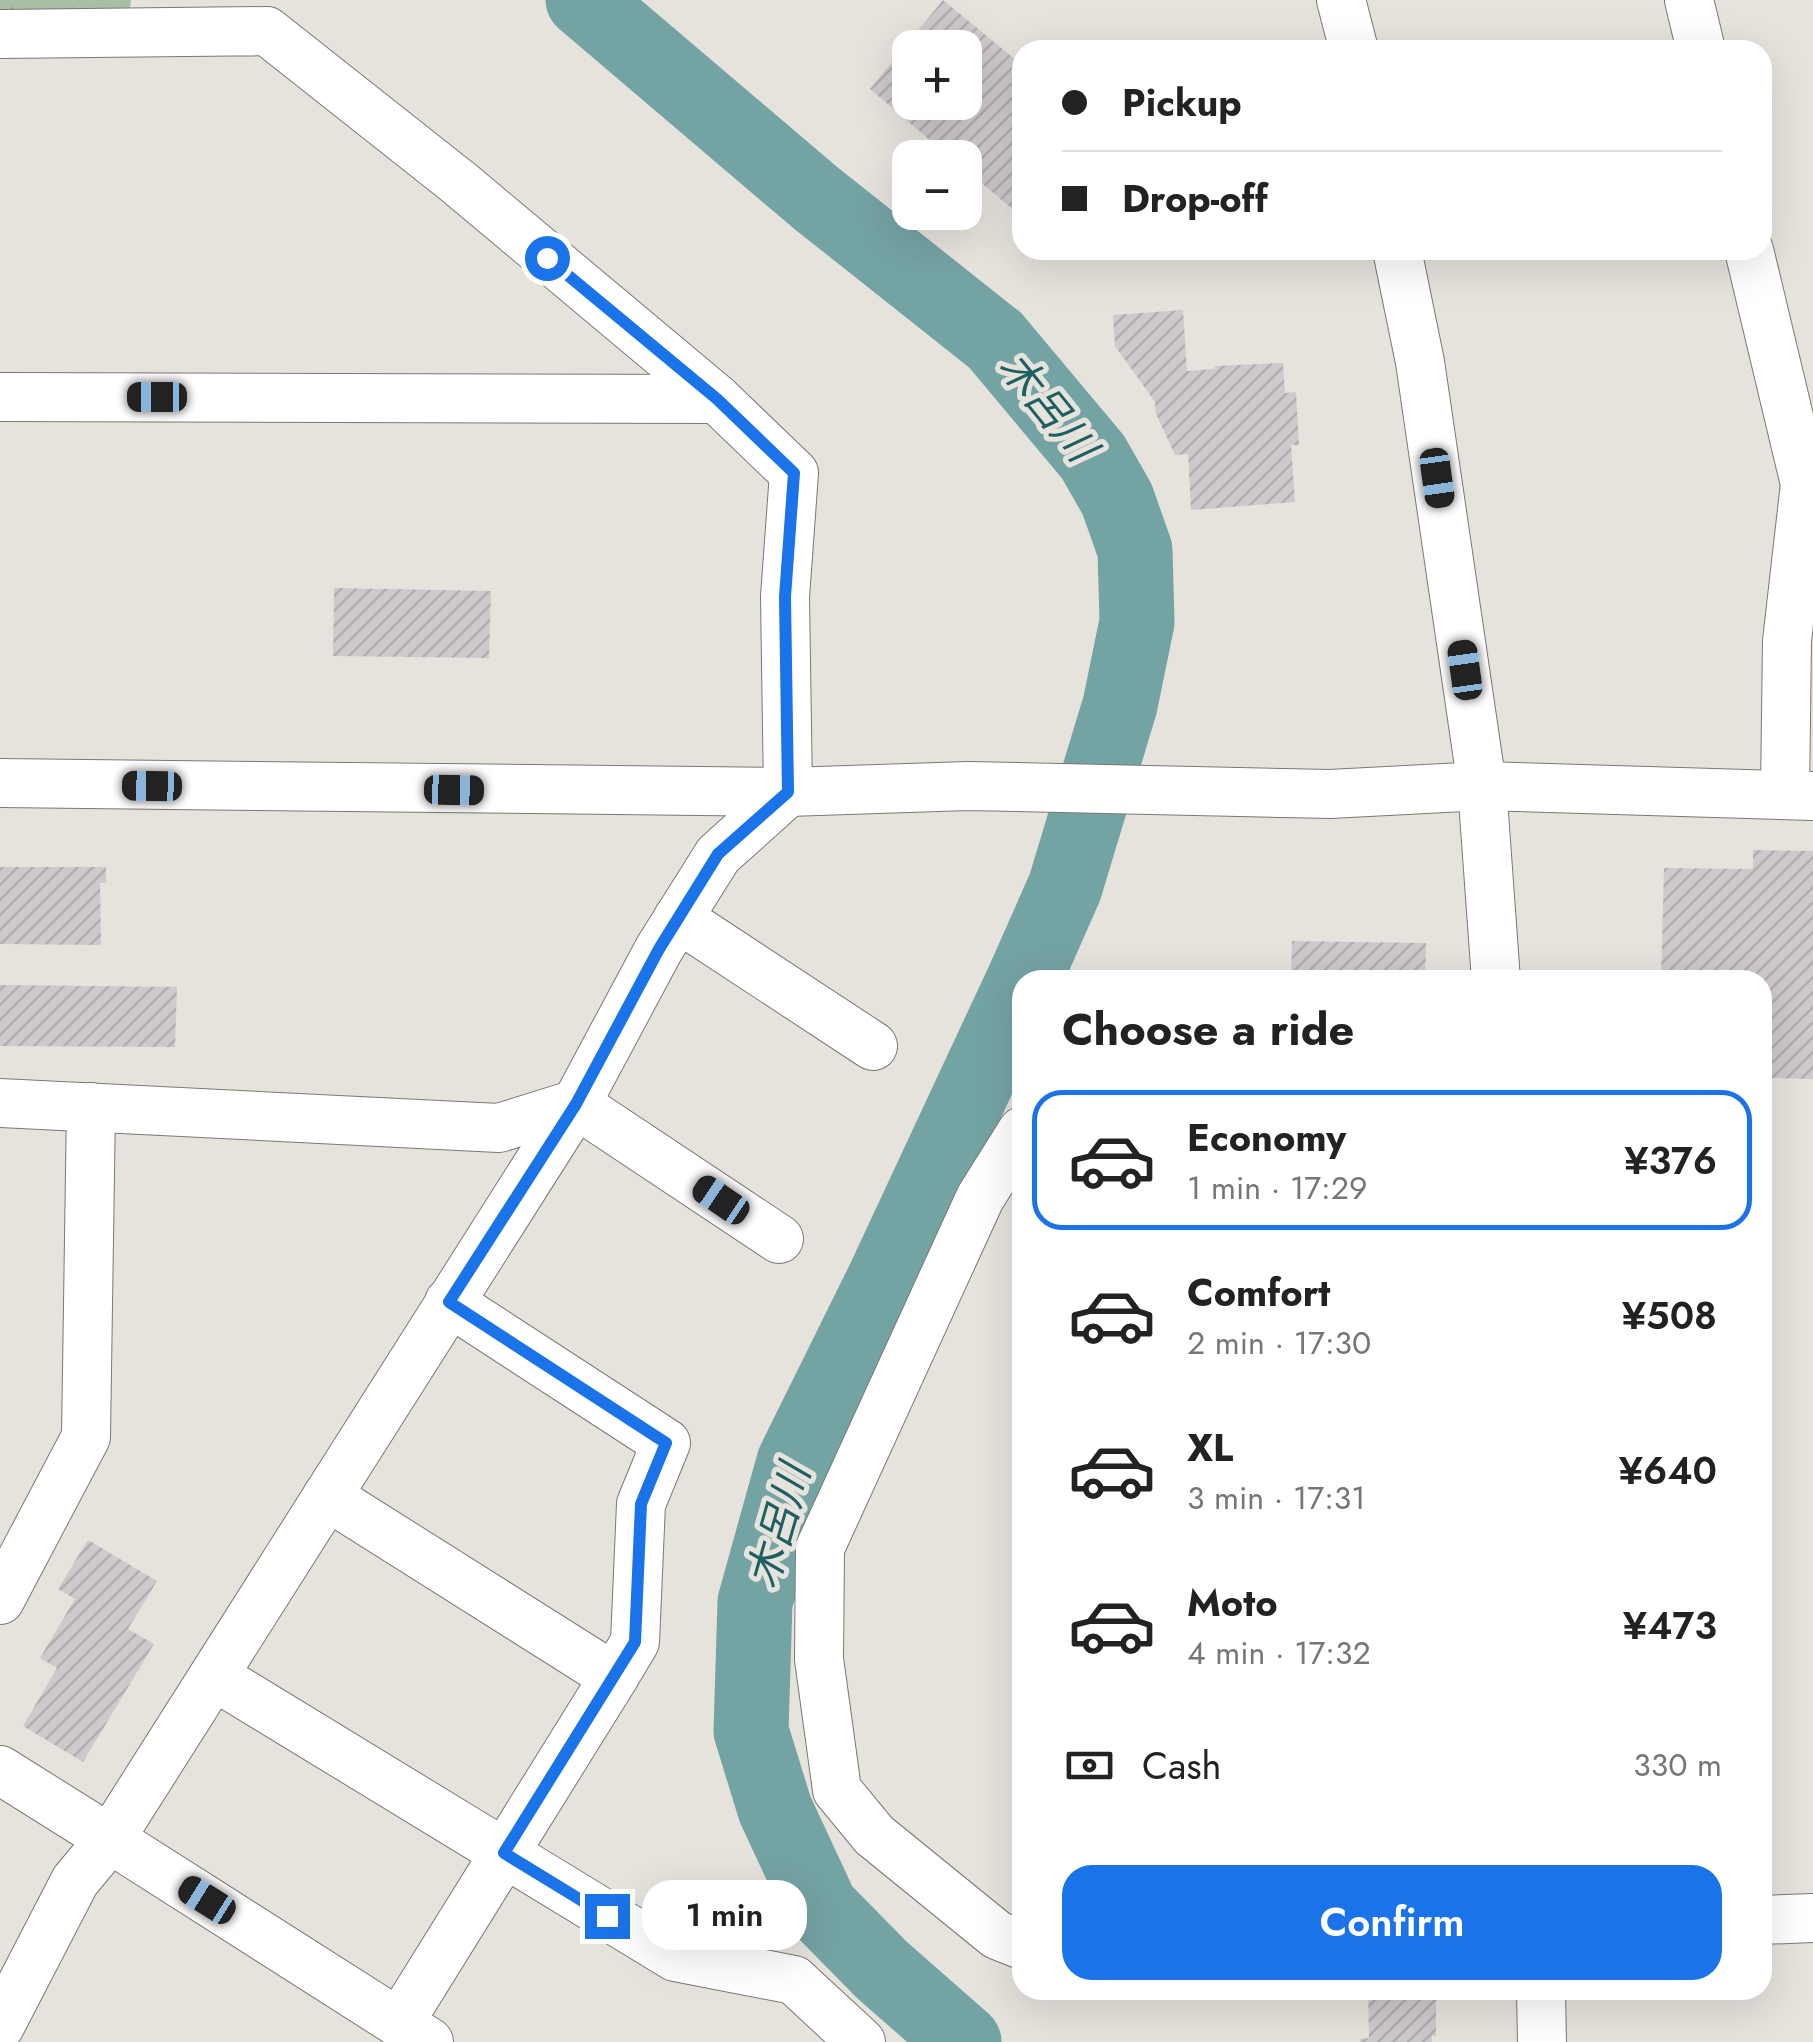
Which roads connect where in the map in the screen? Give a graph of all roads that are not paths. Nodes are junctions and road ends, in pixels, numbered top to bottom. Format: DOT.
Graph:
graph roads {
  1 [pos="1341,0"];
  2 [pos="1689,0"];
  3 [pos="0,34"];
  4 [pos="1351,40"];
  5 [pos="1699,40"];
  6 [pos="1399,260"];
  7 [pos="1752,260"];
  8 [pos="0,397"];
  9 [pos="717,399"];
  10 [pos="1809,484"];
  11 [pos="0,783"];
  12 [pos="1482,786"];
  13 [pos="788,792"];
  14 [pos="1799,796"];
  15 [pos="678,918"];
  16 [pos="1495,970"];
  17 [pos="873,1046"];
  18 [pos="0,1102"];
  19 [pos="576,1104"];
  20 [pos="91,1107"];
  21 [pos="1012,1147"];
  22 [pos="780,1239"];
  23 [pos="449,1302"];
  24 [pos="327,1496"];
  25 [pos="0,1600"];
  26 [pos="214,1676"];
  27 [pos="614,1677"];
  28 [pos="0,1770"];
  29 [pos="110,1839"];
  30 [pos="504,1853"];
  31 [pos="1813,1918"];
  32 [pos="1772,1920"];
  33 [pos="1012,1941"];
  34 [pos="1541,2000"];
  35 [pos="0,2026"];
  36 [pos="414,2033"];
  37 [pos="861,2042"];
  38 [pos="1542,2042"];
  1 -- 4 [label="street"];
  2 -- 5 [label="street"];
  3 -- 9 [label="street"];
  6 -- 12 [label="street"];
  7 -- 10 [label="street"];
  8 -- 9 [label="street"];
  9 -- 13 [label="street"];
  10 -- 14 [label="street"];
  11 -- 13 [label="street"];
  12 -- 13 [label="street"];
  12 -- 14 [label="street"];
  12 -- 16 [label="street"];
  13 -- 15 [label="street"];
  15 -- 17 [label="street"];
  15 -- 19 [label="street"];
  18 -- 20 [label="street"];
  19 -- 20 [label="street"];
  19 -- 22 [label="street"];
  19 -- 23 [label="street"];
  20 -- 25 [label="street"];
  21 -- 33 [label="street"];
  23 -- 24 [label="street"];
  23 -- 27 [label="street"];
  24 -- 26 [label="street"];
  24 -- 27 [label="street"];
  26 -- 29 [label="street"];
  26 -- 30 [label="street"];
  27 -- 30 [label="street"];
  28 -- 29 [label="street"];
  29 -- 35 [label="street"];
  29 -- 36 [label="street"];
  30 -- 36 [label="street"];
  30 -- 37 [label="street"];
  31 -- 32 [label="street"];
  34 -- 38 [label="street"];
}
